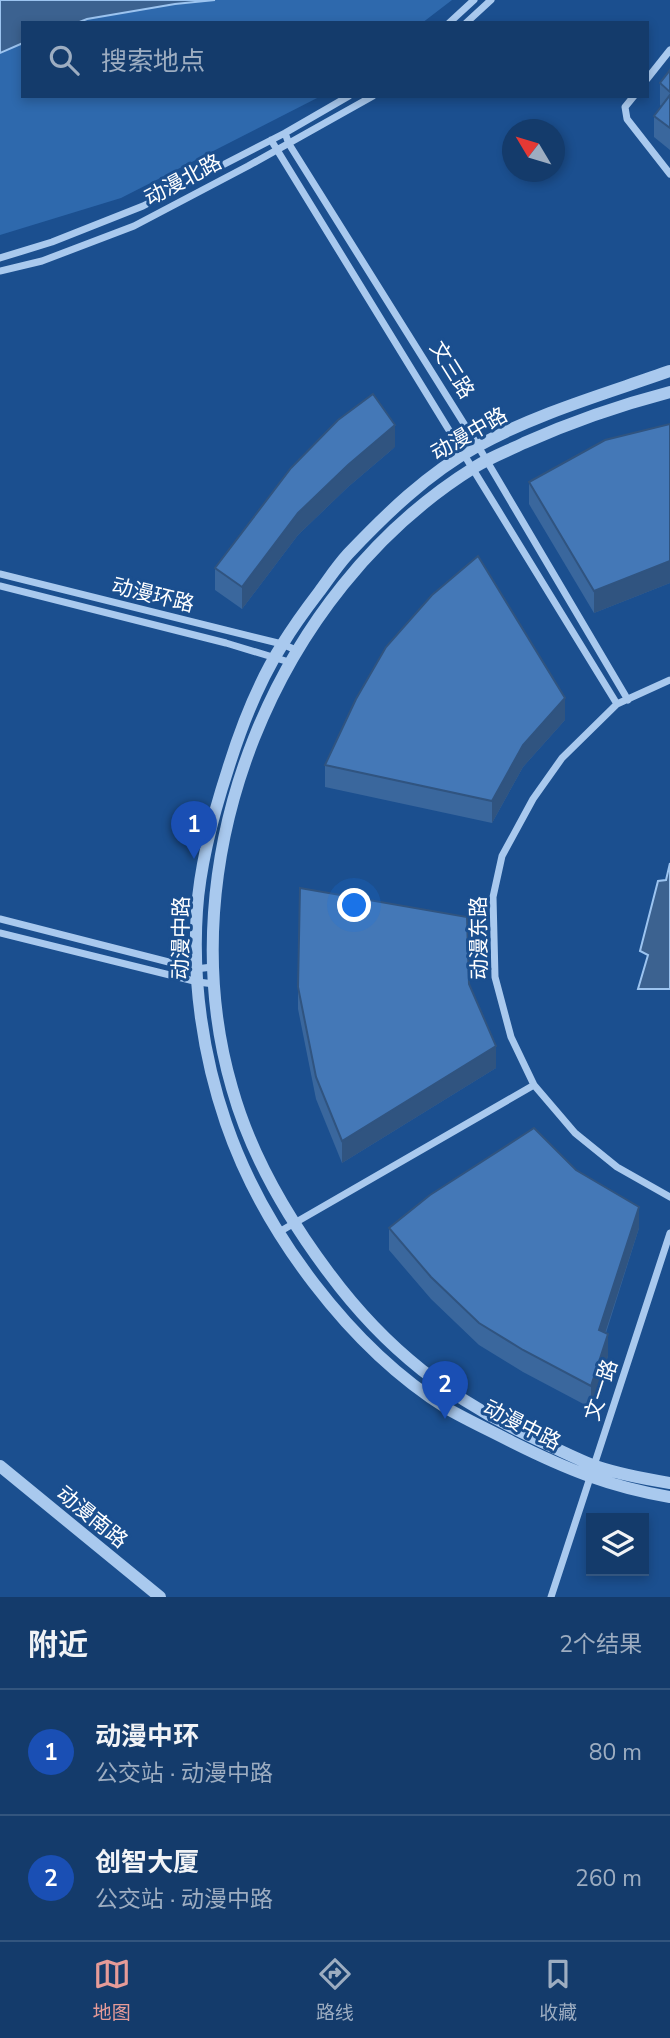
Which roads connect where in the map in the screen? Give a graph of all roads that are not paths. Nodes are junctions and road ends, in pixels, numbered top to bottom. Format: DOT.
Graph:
graph roads {
  1 [pos="474,0"];
  2 [pos="491,0"];
  3 [pos="451,21"];
  4 [pos="468,21"];
  5 [pos="670,50"];
  6 [pos="649,76"];
  7 [pos="346,98"];
  8 [pos="370,98"];
  9 [pos="632,98"];
  10 [pos="285,133"];
  11 [pos="271,140"];
  12 [pos="289,144"];
  13 [pos="276,150"];
  14 [pos="670,174"];
  15 [pos="0,258"];
  16 [pos="0,271"];
  17 [pos="670,372"];
  18 [pos="670,391"];
  19 [pos="478,446"];
  20 [pos="464,455"];
  21 [pos="487,460"];
  22 [pos="472,468"];
  23 [pos="0,574"];
  24 [pos="0,586"];
  25 [pos="282,644"];
  26 [pos="296,650"];
  27 [pos="275,657"];
  28 [pos="289,662"];
  29 [pos="670,680"];
  30 [pos="628,700"];
  31 [pos="617,705"];
  32 [pos="0,919"];
  33 [pos="0,933"];
  34 [pos="212,967"];
  35 [pos="197,976"];
  36 [pos="214,984"];
  37 [pos="534,1085"];
  38 [pos="670,1197"];
  39 [pos="294,1224"];
  40 [pos="279,1232"];
  41 [pos="670,1233"];
  42 [pos="0,1466"];
  43 [pos="593,1472"];
  44 [pos="670,1483"];
  45 [pos="670,1497"];
  46 [pos="160,1597"];
  47 [pos="551,1597"];
  1 -- 3 [label="street"];
  2 -- 4 [label="street"];
  5 -- 6 [label="street"];
  7 -- 10 [label="street, 动漫北路"];
  8 -- 12 [label="street, 动漫北路"];
  9 -- 14 [label="street"];
  10 -- 11 [label="street, 动漫北路"];
  10 -- 12 [label="street, 文三路"];
  11 -- 13 [label="street, 文三路"];
  11 -- 15 [label="street, 动漫北路"];
  12 -- 13 [label="street, 动漫北路"];
  12 -- 19 [label="street, 文三路"];
  13 -- 16 [label="street, 动漫北路"];
  13 -- 20 [label="street, 文三路"];
  17 -- 19 [label="street, 动漫中路"];
  18 -- 21 [label="street, 动漫中路"];
  19 -- 20 [label="street, 动漫中路"];
  19 -- 21 [label="street, 文三路"];
  20 -- 22 [label="street, 文三路"];
  20 -- 25 [label="street, 动漫中路"];
  21 -- 22 [label="street, 动漫中路"];
  21 -- 30 [label="street, 文三路"];
  22 -- 26 [label="street, 动漫中路"];
  22 -- 31 [label="street, 文三路"];
  23 -- 25 [label="street, 动漫环路"];
  24 -- 27 [label="street, 动漫环路"];
  25 -- 26 [label="street, 动漫环路"];
  25 -- 27 [label="street, 动漫中路"];
  26 -- 28 [label="street, 动漫中路"];
  27 -- 28 [label="street, 动漫环路"];
  27 -- 35 [label="street, 动漫中路"];
  28 -- 34 [label="street, 动漫中路"];
  29 -- 30 [label="street, 动漫东路"];
  30 -- 31 [label="street, 动漫东路"];
  31 -- 37 [label="street, 动漫东路"];
  32 -- 35 [label="street"];
  33 -- 35 [label="street"];
  34 -- 35 [label="street"];
  34 -- 36 [label="street, 动漫中路"];
  35 -- 36 [label="street"];
  35 -- 40 [label="street, 动漫中路"];
  36 -- 39 [label="street, 动漫中路"];
  37 -- 38 [label="street, 动漫东路"];
  37 -- 39 [label="street"];
  39 -- 40 [label="street"];
  39 -- 43 [label="street, 动漫中路"];
  40 -- 43 [label="street, 动漫中路"];
  41 -- 43 [label="street, 文一路"];
  42 -- 46 [label="street, 动漫南路"];
  43 -- 44 [label="street, 动漫中路"];
  43 -- 45 [label="street, 动漫中路"];
  43 -- 47 [label="street, 文一路"];
}
